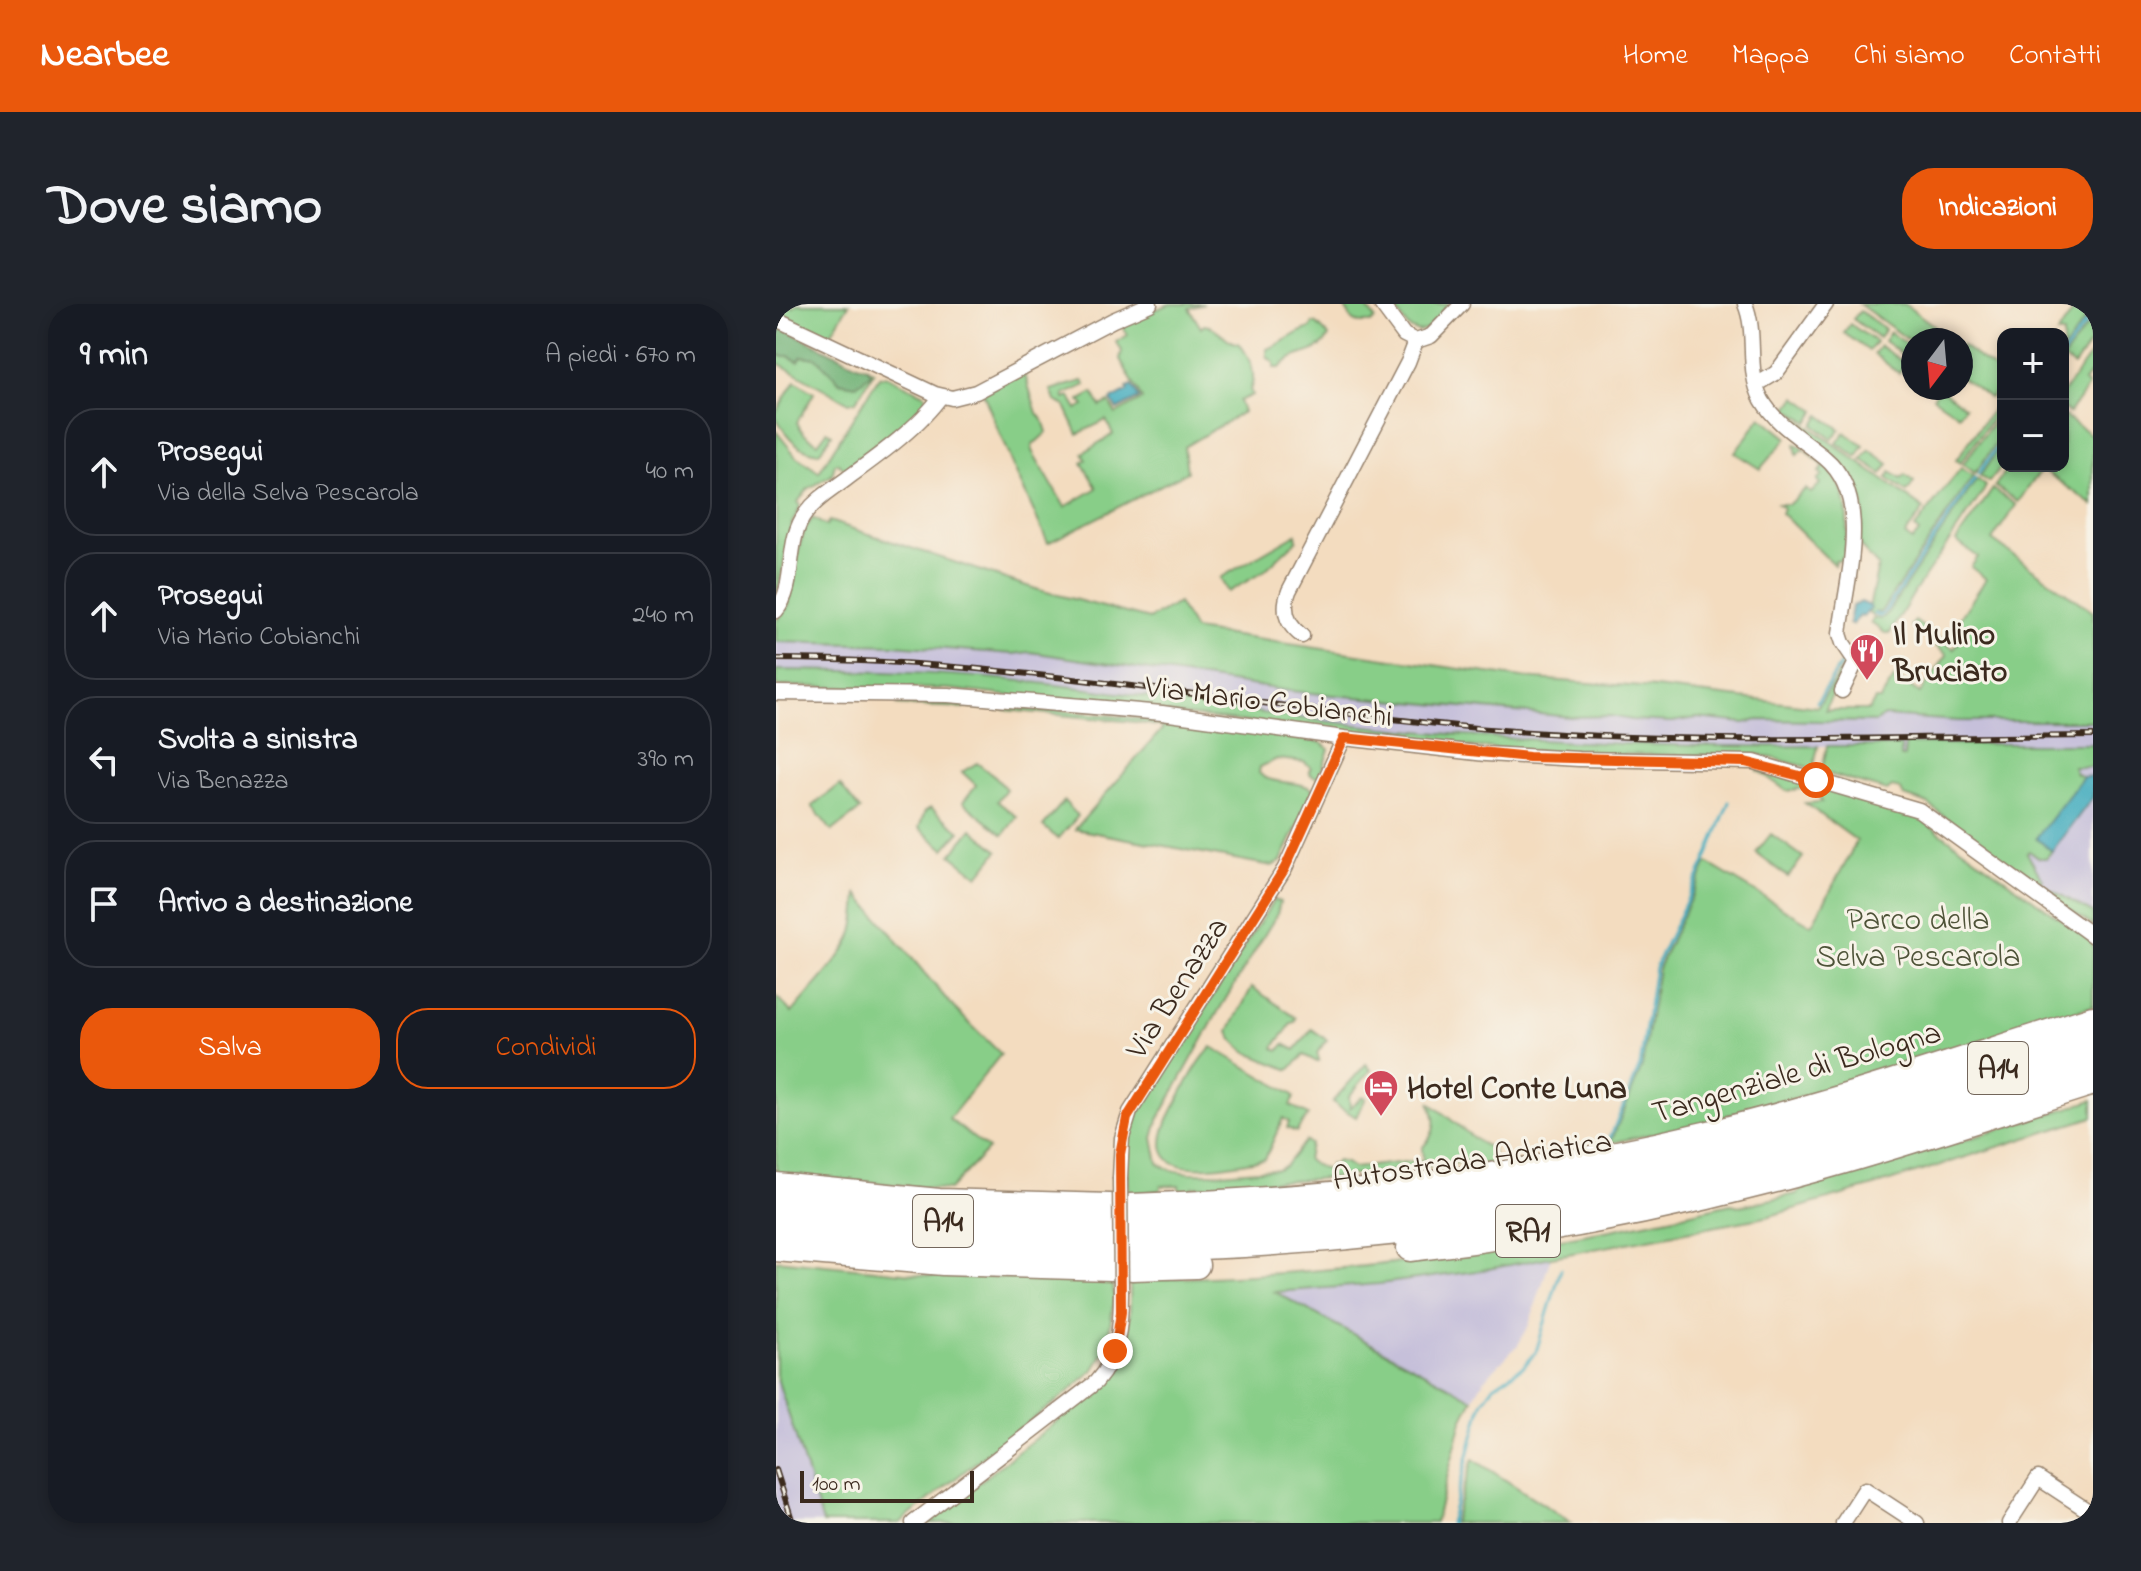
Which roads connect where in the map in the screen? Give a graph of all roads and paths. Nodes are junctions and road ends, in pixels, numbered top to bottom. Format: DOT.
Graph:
graph roads {
  1 [pos="1150,304"];
  2 [pos="1381,304"];
  3 [pos="1462,304"];
  4 [pos="1745,304"];
  5 [pos="1826,304"];
  6 [pos="776,319"];
  7 [pos="1416,341"];
  8 [pos="1756,385"];
  9 [pos="941,396"];
  10 [pos="776,611"];
  11 [pos="1302,636"];
  12 [pos="1842,691"];
  13 [pos="776,693"];
  14 [pos="1344,738"];
  15 [pos="2093,936"];
  16 [pos="2093,1019"];
  17 [pos="2093,1038"];
  18 [pos="2093,1062"];
  19 [pos="2093,1082"];
  20 [pos="776,1186"];
  21 [pos="776,1205"];
  22 [pos="776,1229"];
  23 [pos="1121,1237"];
  24 [pos="776,1248"];
  25 [pos="2093,1514"];
  26 [pos="913,1523"];
  27 [pos="1843,1523"];
  28 [pos="1917,1523"];
  29 [pos="2009,1523"];
  1 -- 9 [label="street"];
  2 -- 7 [label="street"];
  3 -- 7 [label="street"];
  4 -- 8 [label="street"];
  5 -- 8 [label="street"];
  6 -- 9 [label="street"];
  7 -- 11 [label="street"];
  8 -- 12 [label="street"];
  9 -- 10 [label="street"];
  13 -- 14 [label="street, Via Mario Cobianchi"];
  14 -- 15 [label="street, Via Mario Cobianchi"];
  14 -- 26 [label="street, Via Benazza, bridge"];
  16 -- 23 [label="highway, Tangenziale di Bologna / RA1"];
  17 -- 23 [label="highway, Autostrada Adriatica / A14"];
  18 -- 23 [label="highway, Autostrada Adriatica / A14"];
  19 -- 23 [label="highway, Tangenziale di Bologna / RA1"];
  20 -- 23 [label="highway, Tangenziale di Bologna / RA1"];
  21 -- 23 [label="highway, Autostrada Adriatica / A14"];
  22 -- 23 [label="highway, Autostrada Adriatica / A14"];
  23 -- 24 [label="highway, Tangenziale di Bologna / RA1"];
  25 -- 29 [label="street"];
  27 -- 28 [label="street"];
}
